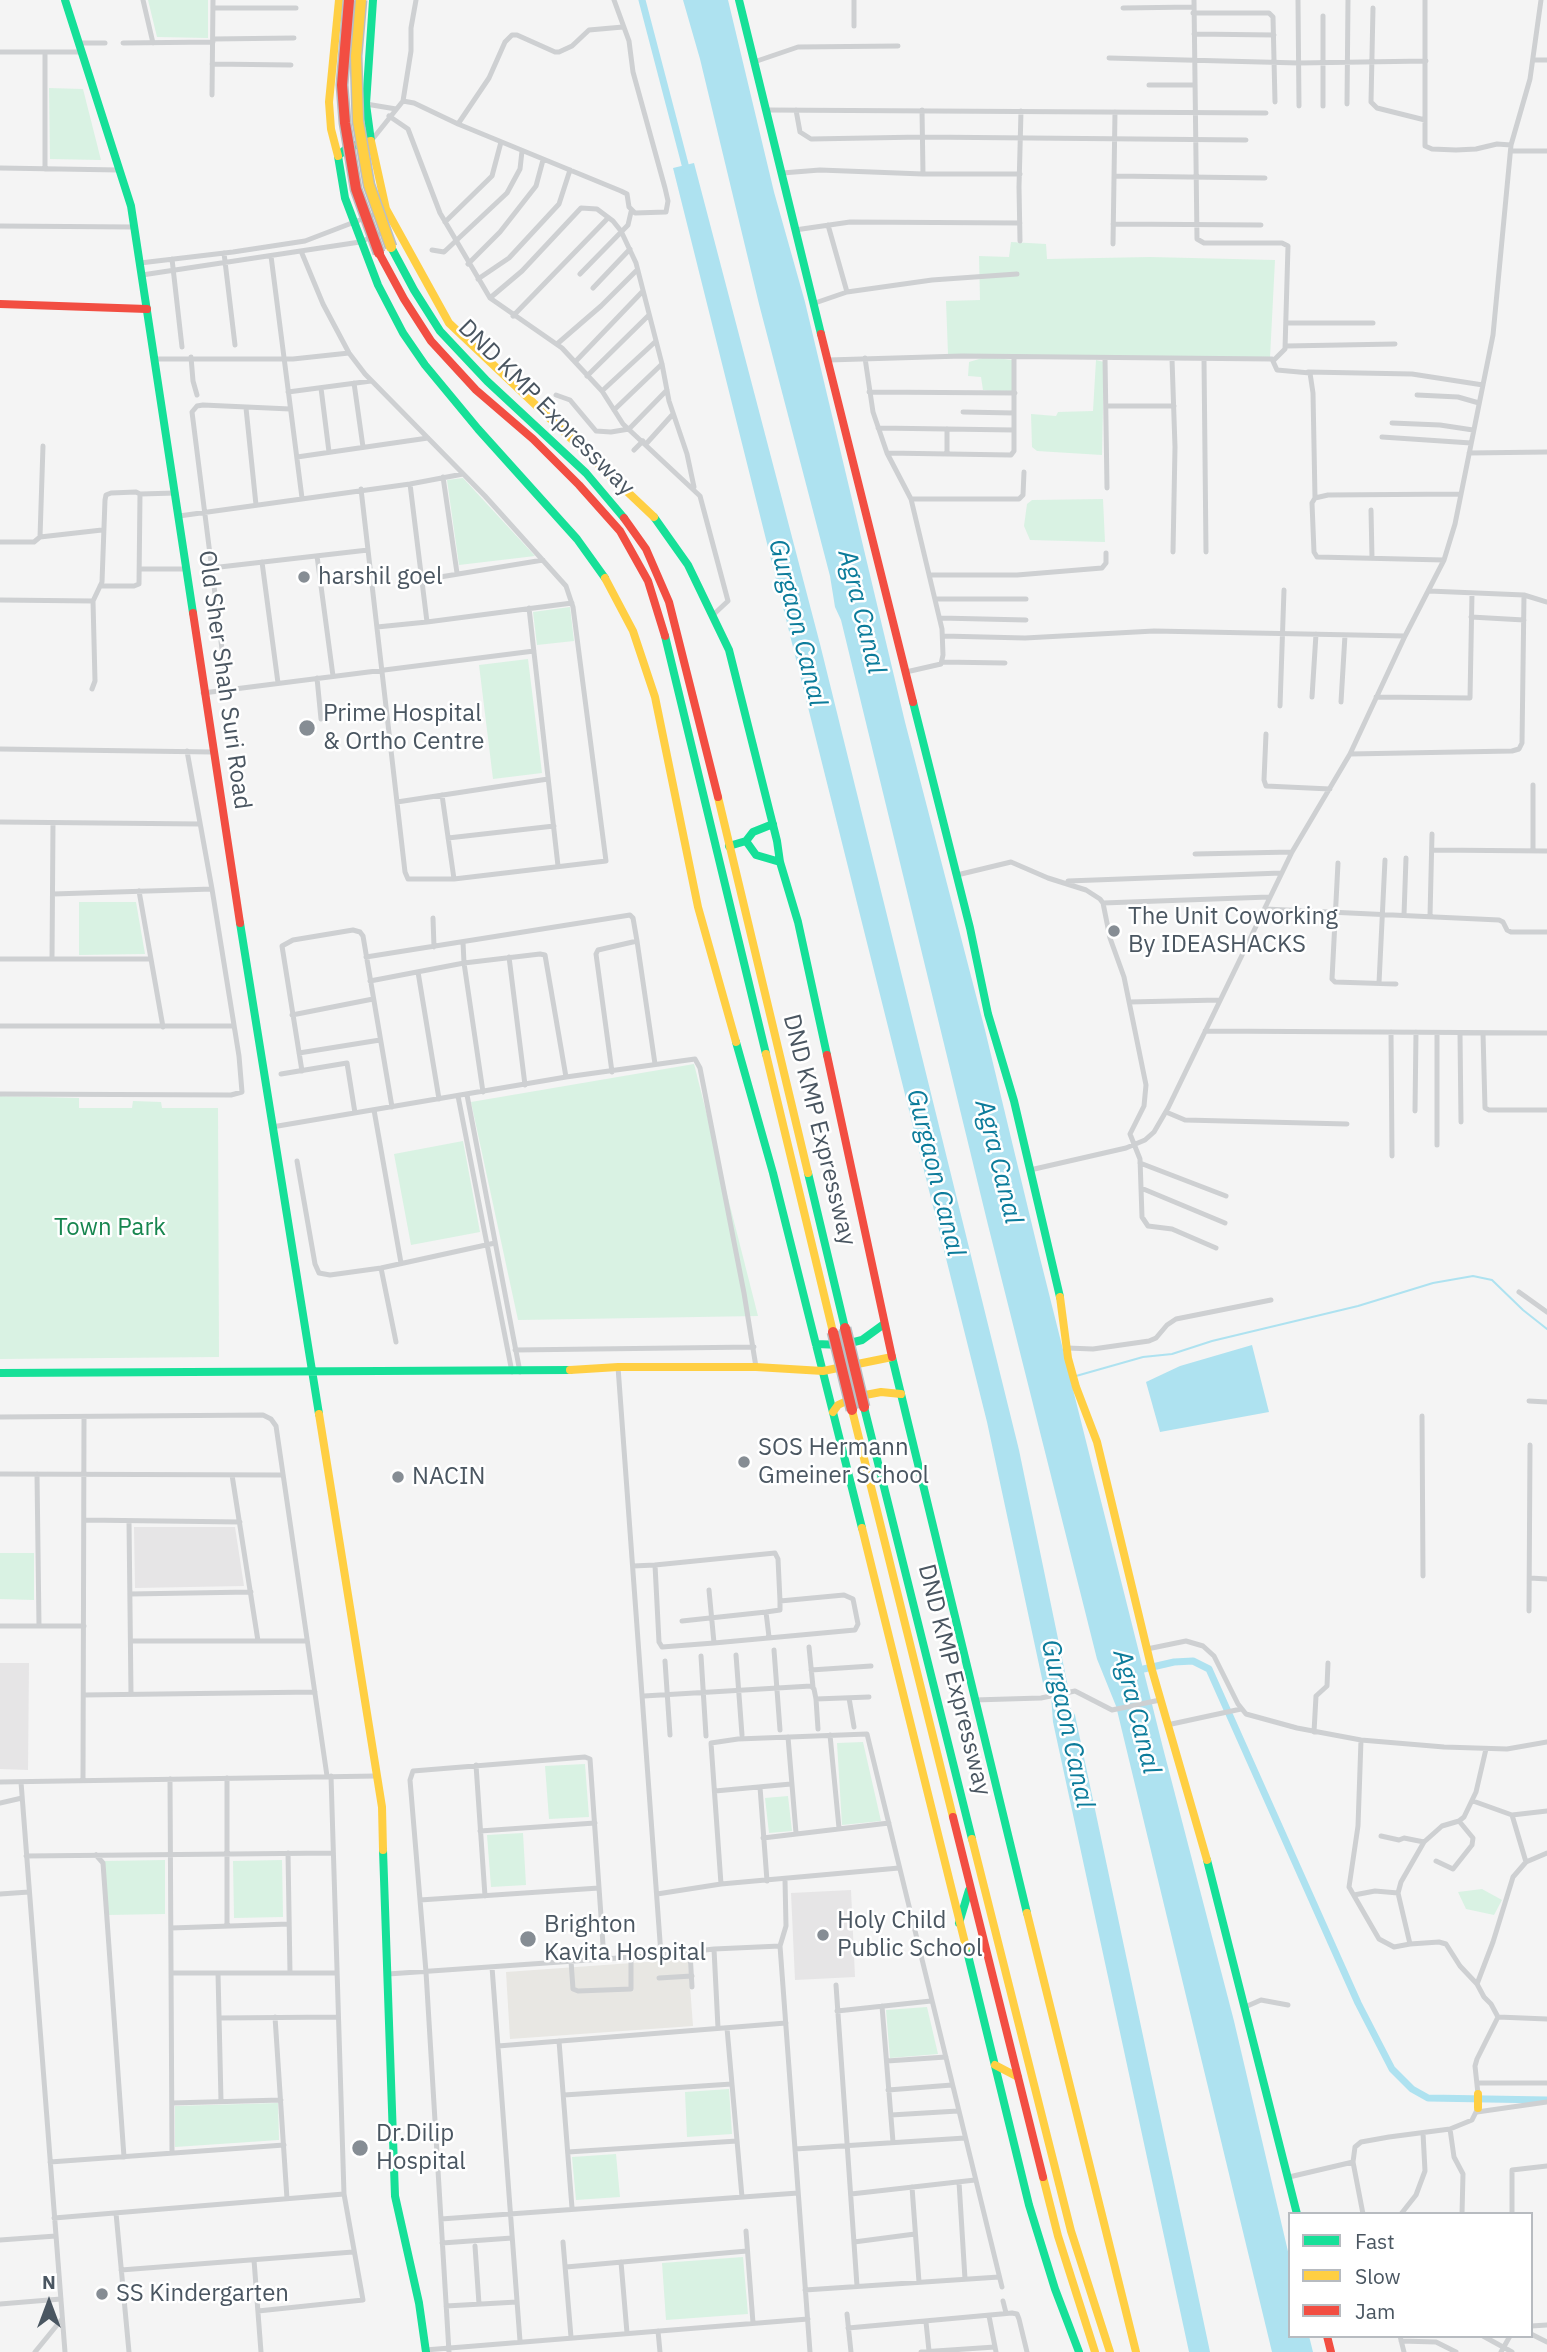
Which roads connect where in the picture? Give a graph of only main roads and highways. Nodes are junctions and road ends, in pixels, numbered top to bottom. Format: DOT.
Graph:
graph roads {
  1 [pos="65,0"];
  2 [pos="339,0"];
  3 [pos="349,0"];
  4 [pos="361,0"];
  5 [pos="373,0"];
  6 [pos="739,0"];
  7 [pos="371,141"];
  8 [pos="338,156"];
  9 [pos="0,304"];
  10 [pos="147,309"];
  11 [pos="773,824"];
  12 [pos="746,841"];
  13 [pos="729,846"];
  14 [pos="780,862"];
  15 [pos="884,1324"];
  16 [pos="816,1344"];
  17 [pos="892,1357"];
  18 [pos="823,1371"];
  19 [pos="0,1373"];
  20 [pos="313,1373"];
  21 [pos="901,1394"];
  22 [pos="833,1412"];
  23 [pos="970,1887"];
  24 [pos="959,1923"];
  25 [pos="995,2065"];
  26 [pos="1018,2077"];
  27 [pos="1478,2094"];
  28 [pos="1478,2110"];
  29 [pos="1297,2212"];
  30 [pos="426,2351"];
  31 [pos="1079,2352"];
  32 [pos="1095,2352"];
  33 [pos="1110,2352"];
  34 [pos="1136,2352"];
  1 -- 10 [label="main road, Old Sher Shah Suri Road"];
  2 -- 8 [label="main road"];
  3 -- 23 [label="main road, DND KMP Expressway, bridge"];
  4 -- 13 [label="main road, DND KMP Expressway, bridge"];
  5 -- 7 [label="main road"];
  6 -- 29 [label="main road"];
  7 -- 8 [label="main road"];
  7 -- 11 [label="main road"];
  8 -- 16 [label="main road"];
  9 -- 10 [label="main road"];
  10 -- 20 [label="main road, Old Sher Shah Suri Road"];
  11 -- 12 [label="main road"];
  11 -- 14 [label="main road"];
  12 -- 13 [label="main road"];
  12 -- 14 [label="main road"];
  13 -- 33 [label="main road, DND KMP Expressway, bridge"];
  14 -- 15 [label="main road"];
  15 -- 16 [label="main road"];
  15 -- 17 [label="main road"];
  16 -- 18 [label="main road"];
  17 -- 18 [label="main road"];
  17 -- 21 [label="main road"];
  18 -- 20 [label="main road"];
  18 -- 22 [label="main road"];
  19 -- 20 [label="main road"];
  20 -- 30 [label="main road, Old Sher Shah Suri Road"];
  21 -- 22 [label="main road"];
  21 -- 34 [label="main road"];
  22 -- 24 [label="main road"];
  23 -- 24 [label="main road"];
  23 -- 26 [label="main road, DND KMP Expressway"];
  24 -- 25 [label="main road"];
  25 -- 26 [label="main road"];
  25 -- 31 [label="main road"];
  26 -- 32 [label="main road, DND KMP Expressway"];
  27 -- 28 [label="main road"];
}
